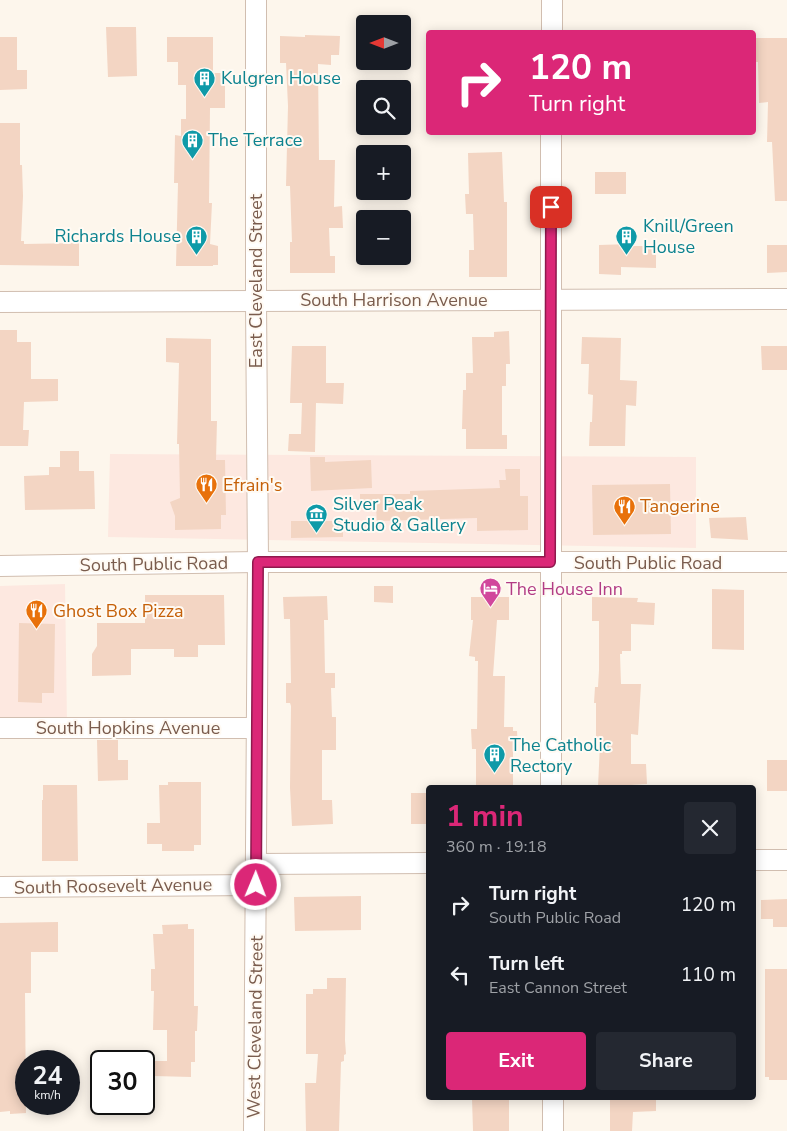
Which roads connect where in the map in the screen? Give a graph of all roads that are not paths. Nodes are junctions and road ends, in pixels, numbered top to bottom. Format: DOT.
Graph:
graph roads {
  1 [pos="256,0"];
  2 [pos="552,0"];
  3 [pos="552,30"];
  4 [pos="551,135"];
  5 [pos="787,299"];
  6 [pos="256,300"];
  7 [pos="551,301"];
  8 [pos="0,302"];
  9 [pos="258,562"];
  10 [pos="550,562"];
  11 [pos="787,562"];
  12 [pos="0,566"];
  13 [pos="0,728"];
  14 [pos="256,728"];
  15 [pos="551,785"];
  16 [pos="756,860"];
  17 [pos="787,860"];
  18 [pos="426,863"];
  19 [pos="257,864"];
  20 [pos="256,885"];
  21 [pos="0,888"];
  22 [pos="553,1100"];
  23 [pos="254,1131"];
  24 [pos="553,1131"];
  1 -- 6 [label="street, East Cleveland Street"];
  2 -- 3 [label="street"];
  4 -- 7 [label="street"];
  5 -- 7 [label="street, South Harrison Avenue"];
  6 -- 7 [label="street, South Harrison Avenue"];
  6 -- 8 [label="street, South Harrison Avenue"];
  6 -- 9 [label="street, East Cleveland Street"];
  7 -- 10 [label="street"];
  9 -- 10 [label="street, South Public Road"];
  9 -- 12 [label="street, South Public Road"];
  9 -- 14 [label="street, West Cleveland Street"];
  10 -- 11 [label="street, South Public Road"];
  10 -- 15 [label="street"];
  13 -- 14 [label="street, South Hopkins Avenue"];
  14 -- 19 [label="street, West Cleveland Street"];
  16 -- 17 [label="street"];
  18 -- 19 [label="street"];
  19 -- 20 [label="street, West Cleveland Street"];
  20 -- 21 [label="street, South Roosevelt Avenue"];
  20 -- 23 [label="street, West Cleveland Street"];
  22 -- 24 [label="street"];
}
